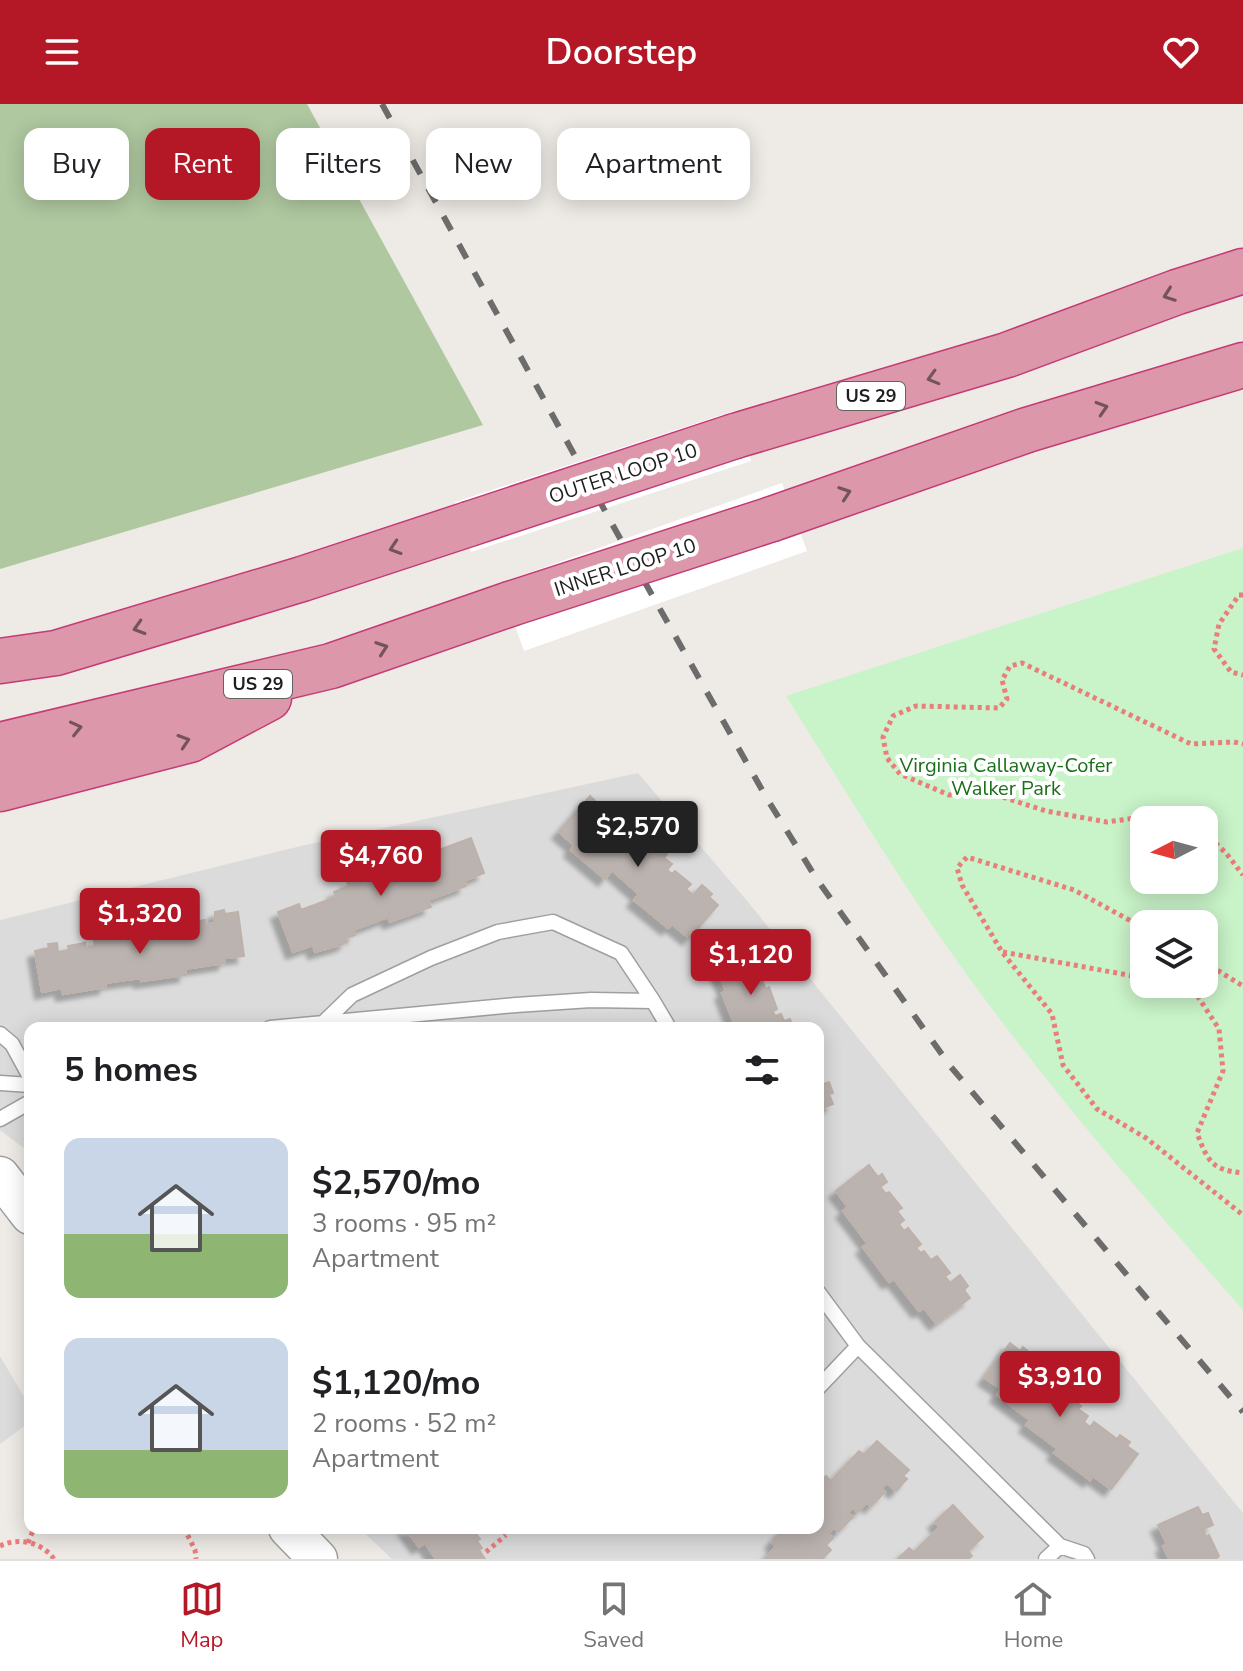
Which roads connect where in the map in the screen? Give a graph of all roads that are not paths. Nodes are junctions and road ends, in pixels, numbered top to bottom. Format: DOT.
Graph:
graph roads {
  1 [pos="1243,271"];
  2 [pos="1243,365"];
  3 [pos="0,653"];
  4 [pos="56,653"];
  5 [pos="0,661"];
  6 [pos="331,666"];
  7 [pos="0,745"];
  8 [pos="0,789"];
  9 [pos="653,1001"];
  10 [pos="324,1022"];
  11 [pos="334,1022"];
  12 [pos="665,1022"];
  13 [pos="0,1034"];
  14 [pos="24,1066"];
  15 [pos="0,1083"];
  16 [pos="24,1085"];
  17 [pos="24,1105"];
  18 [pos="0,1119"];
  19 [pos="0,1176"];
  20 [pos="24,1207"];
  21 [pos="824,1300"];
  22 [pos="858,1346"];
  23 [pos="824,1382"];
  24 [pos="294,1534"];
  25 [pos="1060,1546"];
  26 [pos="318,1559"];
  27 [pos="1046,1559"];
  28 [pos="1087,1559"];
  1 -- 4 [label="highway, OUTER LOOP 10 / US 29, one-way, bridge"];
  6 -- 2 [label="highway, INNER LOOP 10 / US 29, one-way, bridge"];
  3 -- 4 [label="highway"];
  4 -- 5 [label="highway, OUTER LOOP 10 / US 29"];
  7 -- 6 [label="highway, INNER LOOP 10 / US 29, one-way"];
  8 -- 6 [label="highway, one-way"];
  9 -- 10 [label="lane"];
  9 -- 11 [label="lane"];
  9 -- 12 [label="lane"];
  13 -- 14 [label="lane"];
  15 -- 16 [label="lane"];
  17 -- 18 [label="lane"];
  19 -- 20 [label="street"];
  21 -- 22 [label="lane"];
  22 -- 23 [label="lane"];
  22 -- 25 [label="lane"];
  24 -- 26 [label="street"];
  25 -- 27 [label="lane"];
  25 -- 28 [label="lane"];
}
